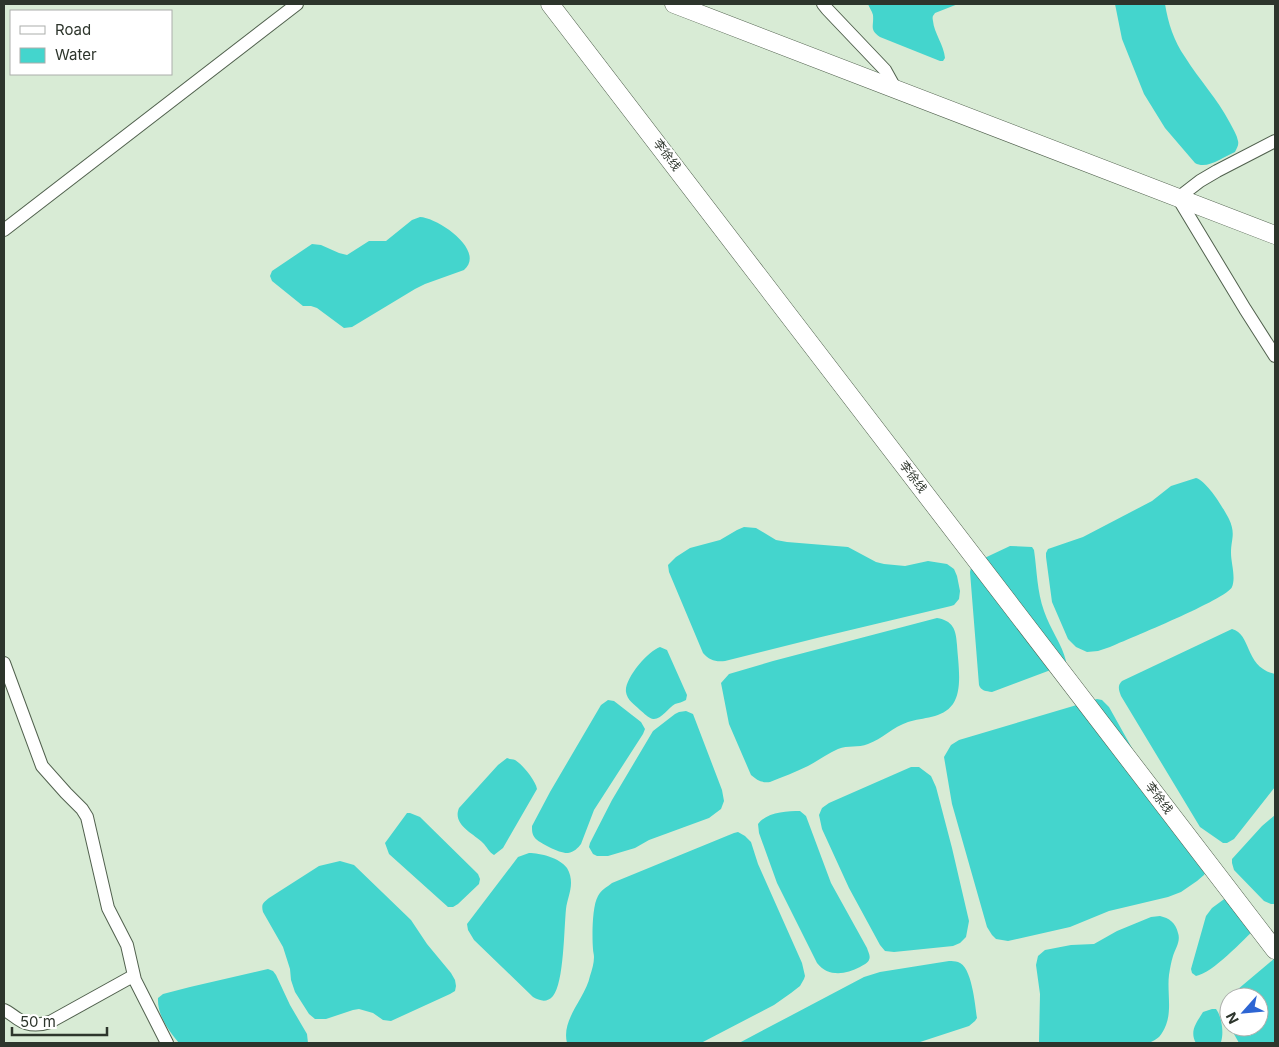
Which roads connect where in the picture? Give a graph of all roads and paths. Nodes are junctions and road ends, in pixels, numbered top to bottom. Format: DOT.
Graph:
graph roads {
  1 [pos="296,4"];
  2 [pos="550,4"];
  3 [pos="674,4"];
  4 [pos="823,4"];
  5 [pos="895,88"];
  6 [pos="1275,141"];
  7 [pos="1178,198"];
  8 [pos="4,230"];
  9 [pos="1275,235"];
  10 [pos="1275,356"];
  11 [pos="4,663"];
  12 [pos="1275,950"];
  13 [pos="134,976"];
  14 [pos="4,1010"];
  15 [pos="167,1043"];
  1 -- 8 [label="street"];
  2 -- 12 [label="main road, 李徐线"];
  3 -- 5 [label="main road"];
  4 -- 5 [label="street"];
  5 -- 7 [label="main road"];
  6 -- 7 [label="street"];
  7 -- 9 [label="main road"];
  7 -- 10 [label="street"];
  11 -- 13 [label="street"];
  13 -- 14 [label="street"];
  13 -- 15 [label="street"];
}
